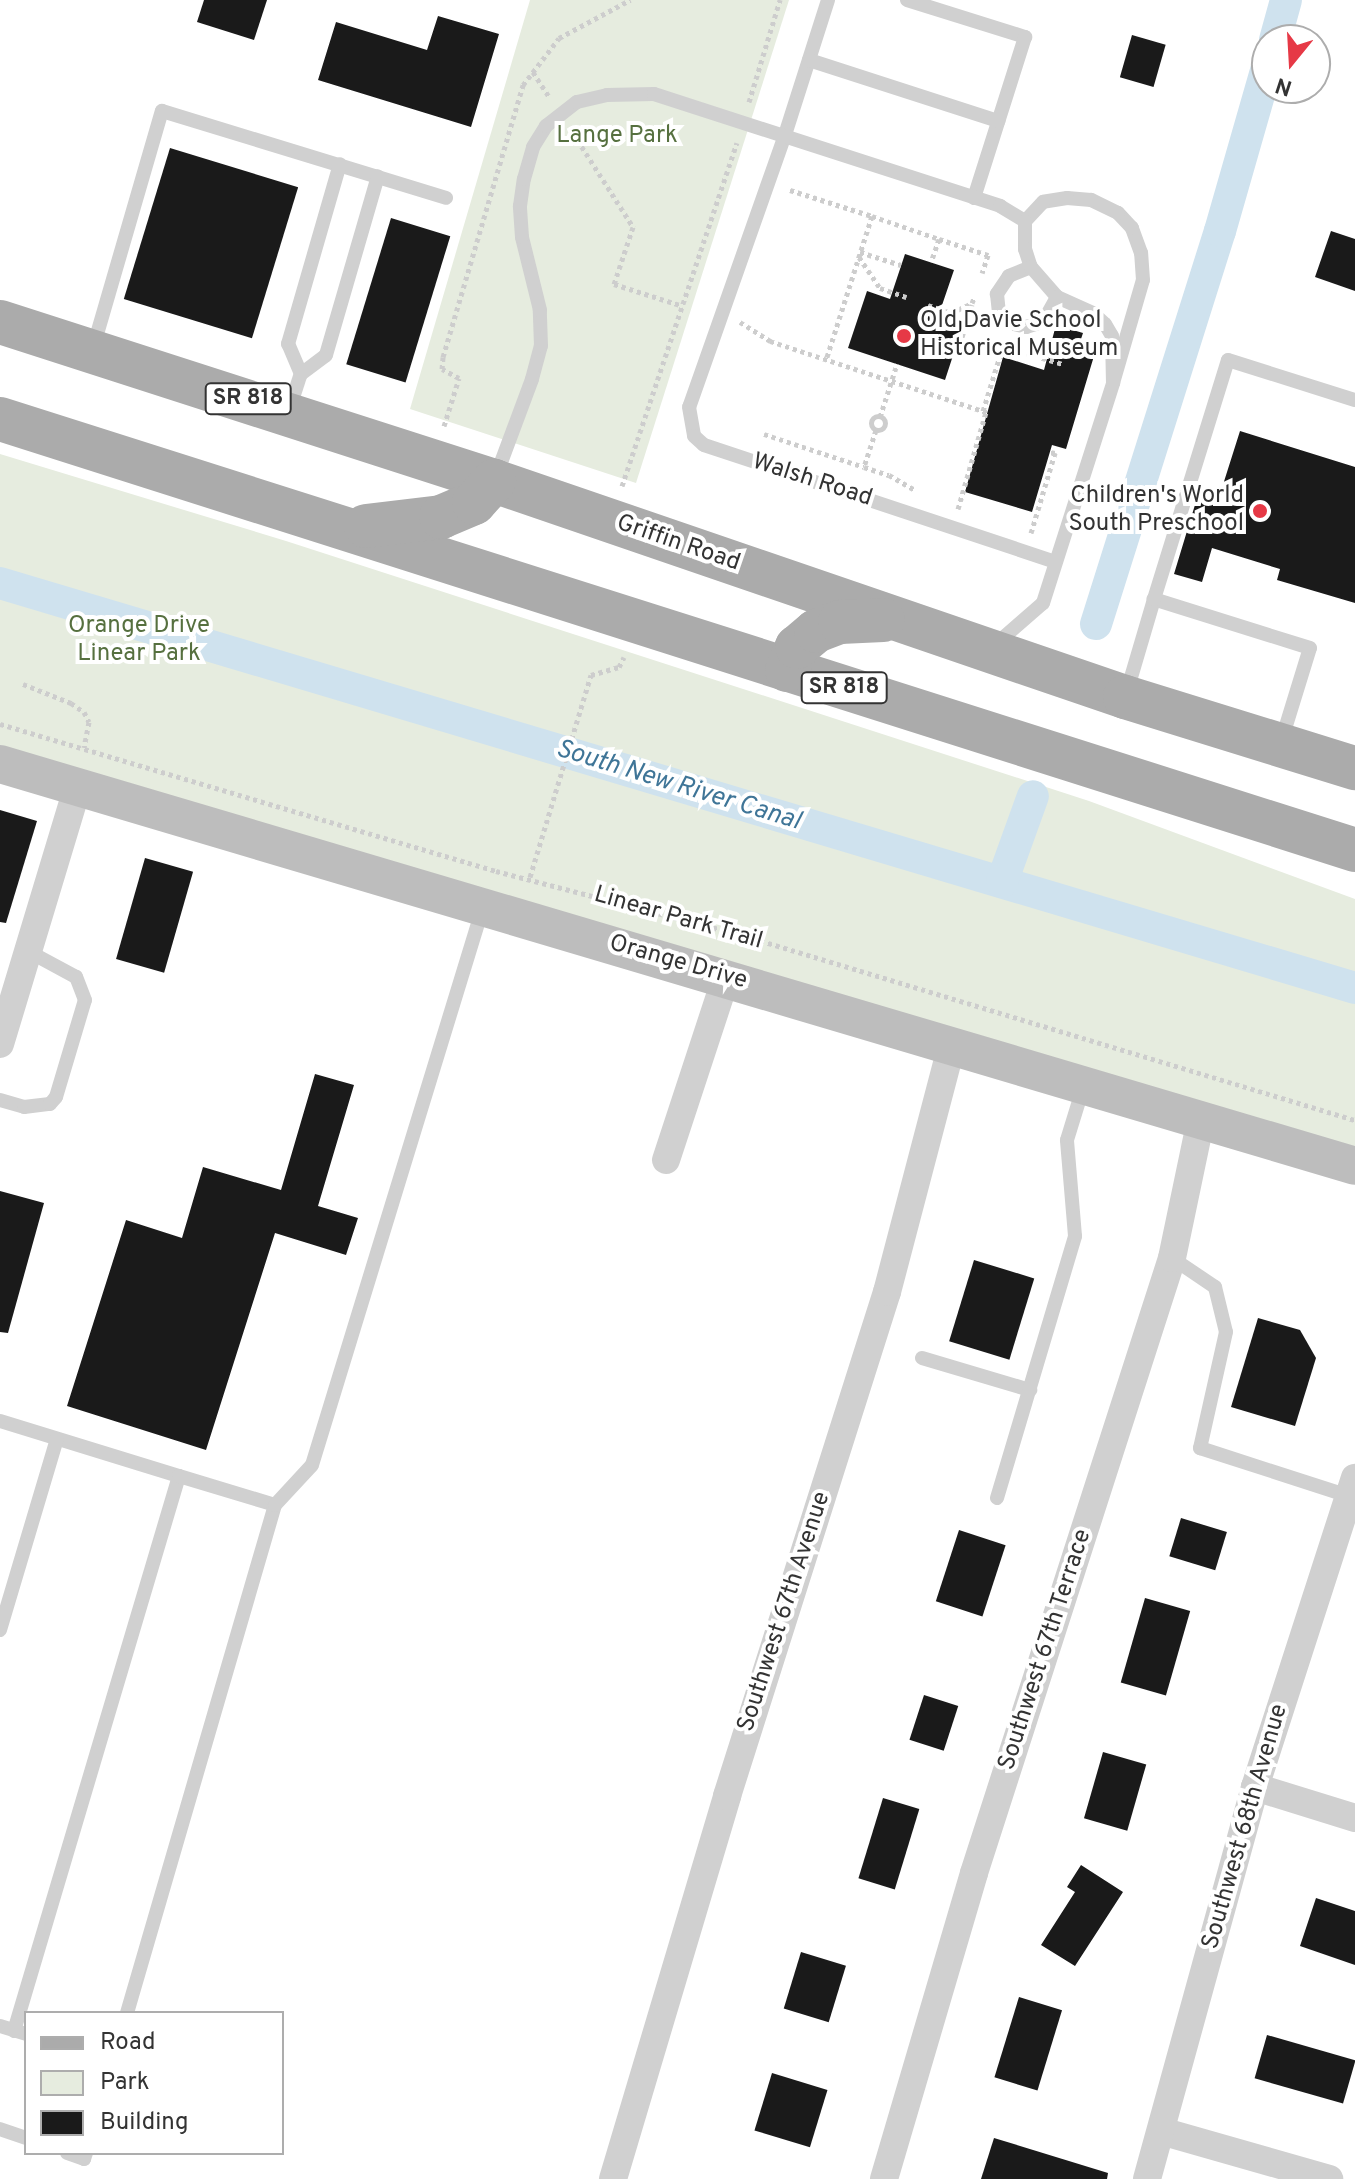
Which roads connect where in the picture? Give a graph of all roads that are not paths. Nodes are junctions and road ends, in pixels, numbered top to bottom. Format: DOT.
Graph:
graph roads {
  1 [pos="828,0"];
  2 [pos="907,0"];
  3 [pos="809,60"];
  4 [pos="998,121"];
  5 [pos="785,135"];
  6 [pos="340,164"];
  7 [pos="378,176"];
  8 [pos="446,198"];
  9 [pos="974,198"];
  10 [pos="1025,221"];
  11 [pos="1031,267"];
  12 [pos="1057,297"];
  13 [pos="0,322"];
  14 [pos="93,349"];
  15 [pos="1113,383"];
  16 [pos="295,393"];
  17 [pos="1355,400"];
  18 [pos="0,419"];
  19 [pos="494,481"];
  20 [pos="350,527"];
  21 [pos="1055,562"];
  22 [pos="1154,599"];
  23 [pos="894,620"];
  24 [pos="986,651"];
  25 [pos="787,670"];
  26 [pos="1125,697"];
  27 [pos="1280,746"];
  28 [pos="0,764"];
  29 [pos="1355,768"];
  30 [pos="78,786"];
  31 [pos="1355,850"];
  32 [pos="483,906"];
  33 [pos="28,951"];
  34 [pos="726,977"];
  35 [pos="0,1044"];
  36 [pos="952,1044"];
  37 [pos="1084,1084"];
  38 [pos="0,1100"];
  39 [pos="1201,1119"];
  40 [pos="666,1160"];
  41 [pos="1355,1166"];
  42 [pos="1172,1258"];
  43 [pos="922,1358"];
  44 [pos="1030,1390"];
  45 [pos="0,1421"];
  46 [pos="57,1439"];
  47 [pos="179,1476"];
  48 [pos="1352,1487"];
  49 [pos="997,1498"];
  50 [pos="275,1505"];
  51 [pos="0,1630"];
  52 [pos="1255,1787"];
  53 [pos="1355,1818"];
  54 [pos="128,2011"];
  55 [pos="13,2030"];
  56 [pos="0,2129"];
  57 [pos="1161,2131"];
  58 [pos="24,2137"];
  59 [pos="613,2179"];
  60 [pos="884,2179"];
  61 [pos="1147,2179"];
  62 [pos="1329,2179"];
  1 -- 3 [label="lane, Walsh Road"];
  2 -- 4 [label="lane"];
  3 -- 4 [label="lane"];
  3 -- 5 [label="lane, Walsh Road"];
  4 -- 9 [label="lane"];
  5 -- 9 [label="lane"];
  5 -- 19 [label="lane"];
  5 -- 21 [label="lane, Walsh Road"];
  6 -- 7 [label="lane"];
  6 -- 14 [label="lane"];
  6 -- 16 [label="lane"];
  7 -- 8 [label="lane"];
  7 -- 16 [label="lane"];
  9 -- 10 [label="lane"];
  10 -- 11 [label="lane"];
  10 -- 15 [label="lane"];
  11 -- 12 [label="lane"];
  11 -- 12 [label="lane"];
  12 -- 15 [label="lane"];
  13 -- 14 [label="main road, Griffin Road / SR 818"];
  14 -- 16 [label="main road, Griffin Road / SR 818"];
  15 -- 21 [label="lane"];
  16 -- 19 [label="main road, Griffin Road / SR 818"];
  17 -- 22 [label="lane"];
  18 -- 20 [label="main road, SR 818"];
  19 -- 20 [label="main road"];
  19 -- 23 [label="main road, Griffin Road / SR 818"];
  20 -- 25 [label="main road, SR 818"];
  21 -- 24 [label="lane"];
  22 -- 26 [label="lane"];
  22 -- 27 [label="lane"];
  23 -- 24 [label="main road, Griffin Road / SR 818"];
  23 -- 25 [label="main road"];
  24 -- 26 [label="main road, Griffin Road / SR 818"];
  25 -- 31 [label="main road, SR 818"];
  26 -- 27 [label="main road, Griffin Road / SR 818"];
  27 -- 29 [label="main road, Griffin Road / SR 818"];
  28 -- 30 [label="street, Orange Drive"];
  30 -- 32 [label="street, Orange Drive"];
  30 -- 33 [label="street"];
  32 -- 34 [label="street, Orange Drive"];
  32 -- 50 [label="lane"];
  33 -- 35 [label="street"];
  33 -- 38 [label="lane"];
  34 -- 36 [label="street, Orange Drive"];
  34 -- 40 [label="street"];
  36 -- 37 [label="street, Orange Drive"];
  36 -- 59 [label="street, Southwest 67th Avenue"];
  37 -- 39 [label="street, Orange Drive"];
  37 -- 44 [label="lane"];
  39 -- 41 [label="street, Orange Drive"];
  39 -- 42 [label="street, Southwest 67th Terrace"];
  42 -- 48 [label="lane"];
  42 -- 60 [label="street, Southwest 67th Terrace"];
  43 -- 44 [label="lane"];
  44 -- 49 [label="lane"];
  45 -- 46 [label="lane"];
  46 -- 47 [label="lane"];
  46 -- 51 [label="lane"];
  47 -- 50 [label="lane"];
  47 -- 55 [label="lane"];
  48 -- 52 [label="street, Southwest 68th Avenue"];
  50 -- 54 [label="lane"];
  52 -- 53 [label="street"];
  52 -- 57 [label="street, Southwest 68th Avenue"];
  56 -- 58 [label="lane"];
  57 -- 61 [label="street, Southwest 68th Avenue"];
  57 -- 62 [label="street"];
}
